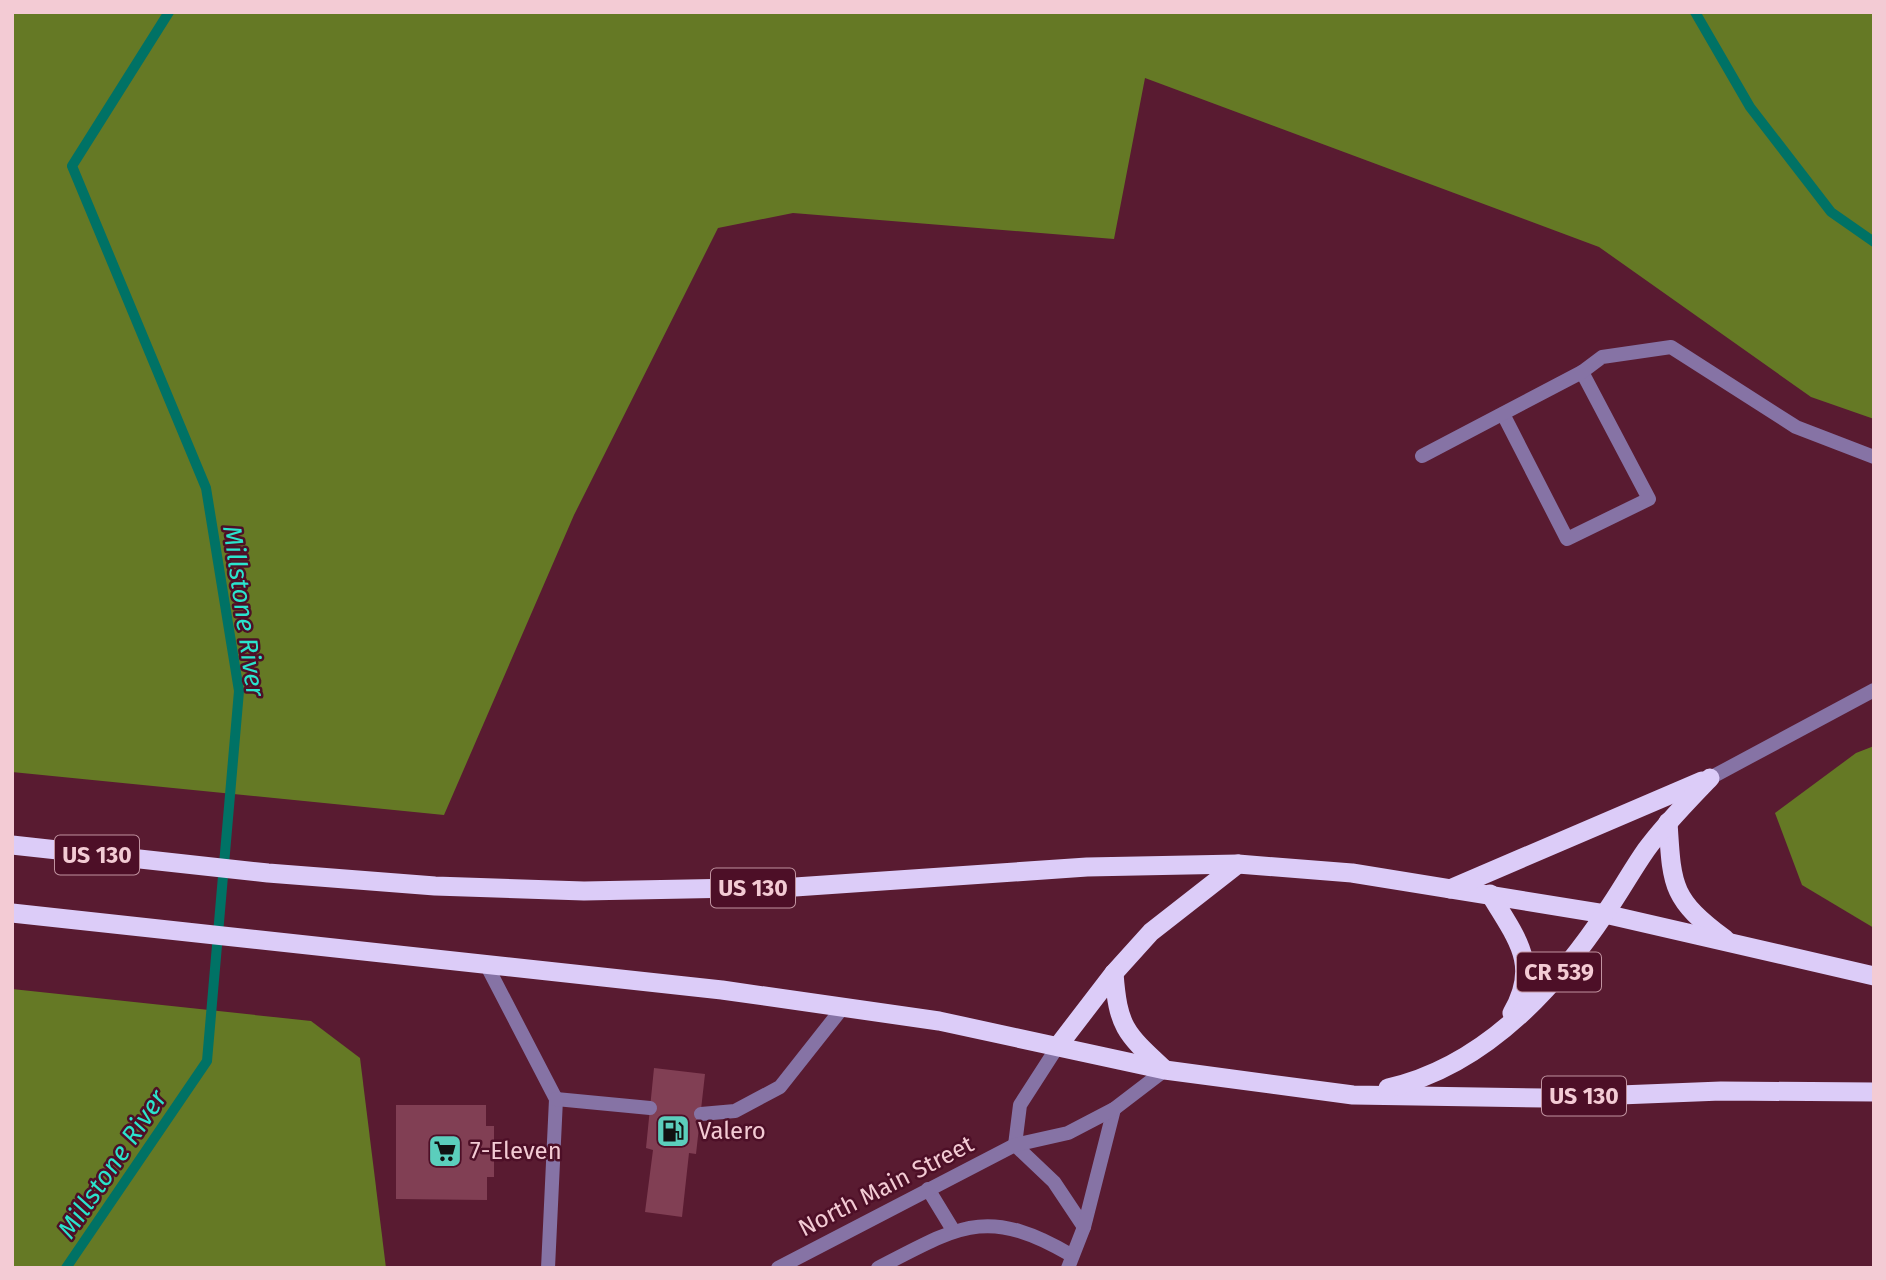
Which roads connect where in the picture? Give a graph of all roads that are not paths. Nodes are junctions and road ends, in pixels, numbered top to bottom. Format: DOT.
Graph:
graph roads {
  1 [pos="1582,372"];
  2 [pos="1503,414"];
  3 [pos="1422,456"];
  4 [pos="1874,457"];
  5 [pos="1874,690"];
  6 [pos="1710,778"];
  7 [pos="1668,822"];
  8 [pos="12,845"];
  9 [pos="1238,864"];
  10 [pos="1450,889"];
  11 [pos="1490,894"];
  12 [pos="12,913"];
  13 [pos="1605,914"];
  14 [pos="1732,944"];
  15 [pos="486,966"];
  16 [pos="1114,973"];
  17 [pos="1874,976"];
  18 [pos="844,1006"];
  19 [pos="1500,1035"];
  20 [pos="1058,1046"];
  21 [pos="1165,1070"];
  22 [pos="1874,1092"];
  23 [pos="1353,1096"];
  24 [pos="556,1099"];
  25 [pos="650,1108"];
  26 [pos="1114,1109"];
  27 [pos="701,1114"];
  28 [pos="1015,1145"];
  29 [pos="928,1189"];
  30 [pos="1084,1227"];
  31 [pos="953,1230"];
  32 [pos="1069,1261"];
  33 [pos="548,1268"];
  34 [pos="778,1268"];
  35 [pos="878,1268"];
  1 -- 2 [label="street"];
  1 -- 2 [label="street"];
  1 -- 4 [label="street"];
  2 -- 3 [label="street"];
  5 -- 6 [label="street, CR 539"];
  6 -- 7 [label="highway, CR 539"];
  6 -- 10 [label="highway, CR 539"];
  7 -- 13 [label="highway, CR 539"];
  7 -- 14 [label="highway"];
  8 -- 9 [label="highway, US 130"];
  9 -- 10 [label="highway, US 130"];
  9 -- 16 [label="highway"];
  10 -- 11 [label="highway, US 130"];
  11 -- 13 [label="highway, US 130"];
  11 -- 19 [label="highway"];
  12 -- 15 [label="highway, US 130"];
  13 -- 14 [label="highway, US 130"];
  13 -- 19 [label="highway, CR 539"];
  14 -- 17 [label="highway, US 130"];
  15 -- 18 [label="highway, US 130"];
  15 -- 24 [label="street"];
  16 -- 20 [label="highway"];
  16 -- 21 [label="highway"];
  18 -- 20 [label="highway, US 130"];
  18 -- 27 [label="street"];
  19 -- 23 [label="highway, CR 539"];
  20 -- 21 [label="highway, US 130"];
  20 -- 28 [label="street"];
  21 -- 23 [label="highway, US 130"];
  21 -- 26 [label="street, North Main Street"];
  22 -- 23 [label="highway, US 130"];
  24 -- 25 [label="street"];
  24 -- 33 [label="street"];
  26 -- 28 [label="street, North Main Street"];
  26 -- 30 [label="street"];
  28 -- 29 [label="street, North Main Street"];
  28 -- 30 [label="street"];
  29 -- 31 [label="street"];
  29 -- 34 [label="street, North Main Street"];
  30 -- 32 [label="street"];
  31 -- 32 [label="street"];
  31 -- 35 [label="street"];
}
